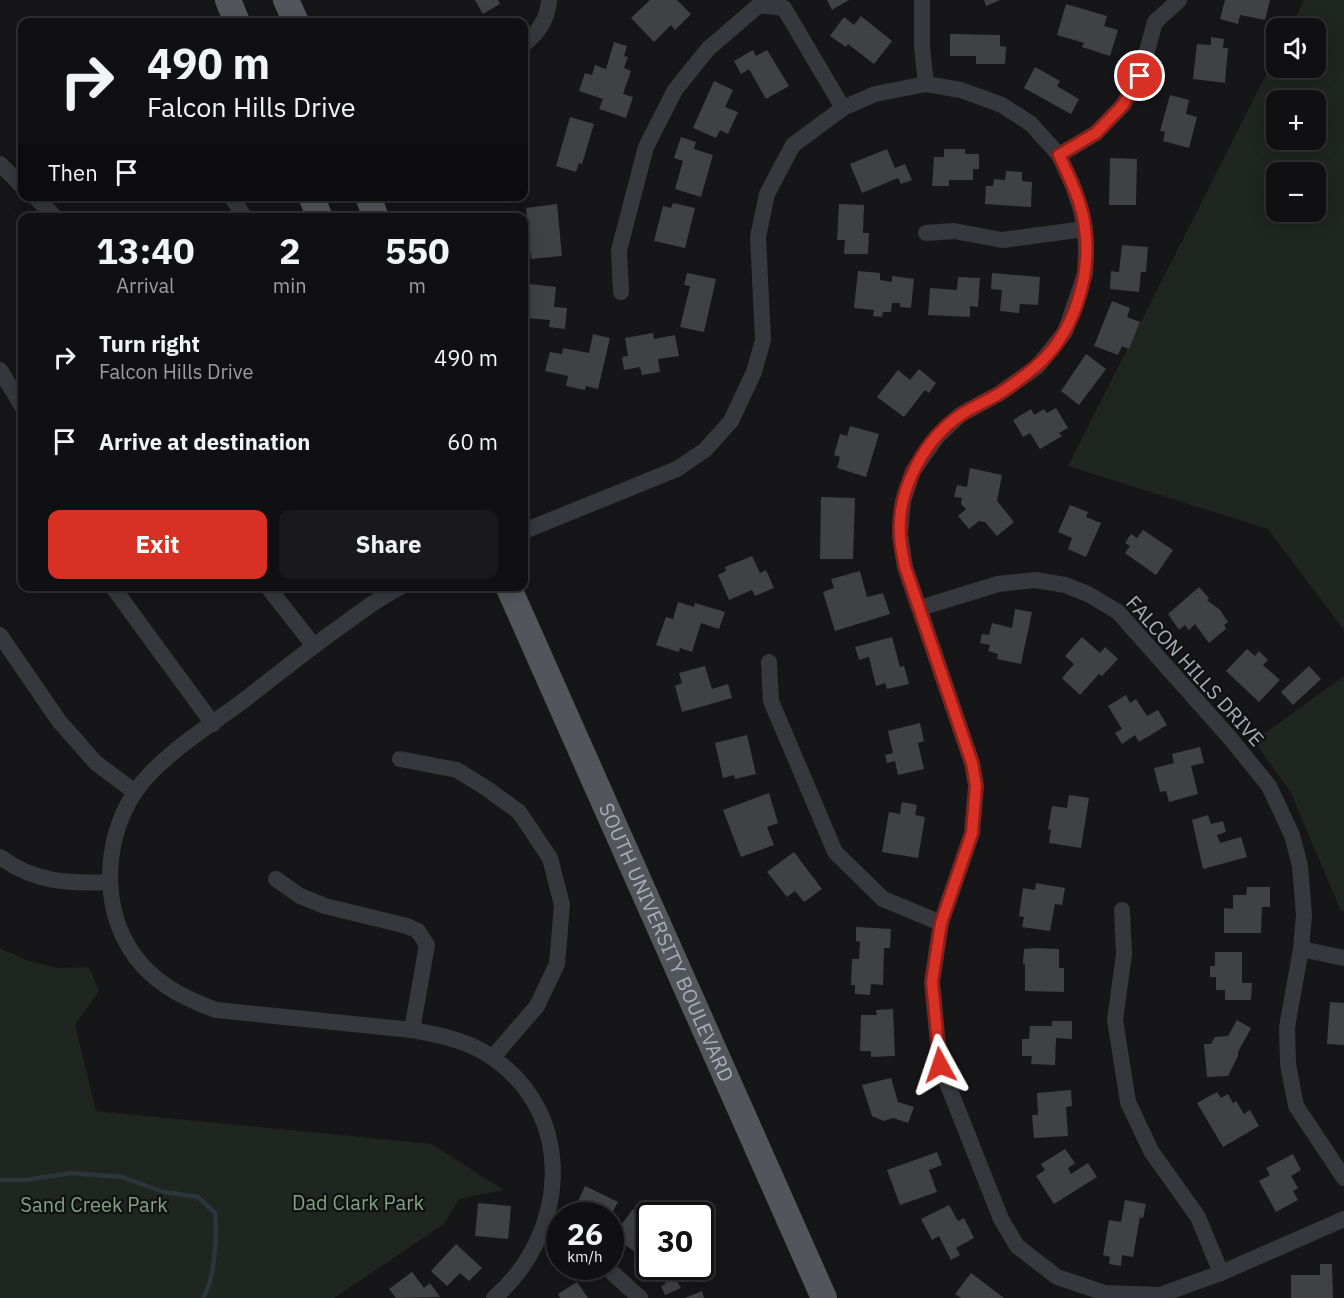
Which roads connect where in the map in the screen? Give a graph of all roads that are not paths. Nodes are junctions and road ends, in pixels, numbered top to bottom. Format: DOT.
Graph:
graph roads {
  1 [pos="228,0"];
  2 [pos="286,0"];
  3 [pos="549,0"];
  4 [pos="922,0"];
  5 [pos="1179,0"];
  6 [pos="235,18"];
  7 [pos="294,18"];
  8 [pos="528,41"];
  9 [pos="926,84"];
  10 [pos="843,108"];
  11 [pos="1059,155"];
  12 [pos="0,164"];
  13 [pos="18,182"];
  14 [pos="39,201"];
  15 [pos="51,213"];
  16 [pos="1085,229"];
  17 [pos="926,233"];
  18 [pos="621,292"];
  19 [pos="0,370"];
  20 [pos="18,399"];
  21 [pos="528,529"];
  22 [pos="116,591"];
  23 [pos="271,591"];
  24 [pos="392,591"];
  25 [pos="510,591"];
  26 [pos="920,608"];
  27 [pos="0,635"];
  28 [pos="314,646"];
  29 [pos="769,662"];
  30 [pos="213,724"];
  31 [pos="400,759"];
  32 [pos="135,792"];
  33 [pos="0,857"];
  34 [pos="276,879"];
  35 [pos="109,882"];
  36 [pos="1122,910"];
  37 [pos="941,923"];
  38 [pos="1301,949"];
  39 [pos="1344,958"];
  40 [pos="412,1030"];
  41 [pos="493,1057"];
  42 [pos="1344,1178"];
  43 [pos="1344,1219"];
  44 [pos="542,1234"];
  45 [pos="546,1236"];
  46 [pos="1221,1272"];
  47 [pos="620,1280"];
  48 [pos="494,1298"];
  49 [pos="640,1298"];
  50 [pos="824,1298"];
  1 -- 6 [label="main road"];
  2 -- 7 [label="main road"];
  3 -- 8 [label="street"];
  4 -- 9 [label="street"];
  5 -- 11 [label="street"];
  9 -- 10 [label="street"];
  9 -- 11 [label="street"];
  10 -- 18 [label="street"];
  10 -- 21 [label="street"];
  11 -- 16 [label="street"];
  12 -- 13 [label="street"];
  14 -- 15 [label="street"];
  16 -- 17 [label="street"];
  16 -- 26 [label="street"];
  19 -- 20 [label="street"];
  22 -- 30 [label="street"];
  23 -- 28 [label="street"];
  24 -- 28 [label="street"];
  25 -- 50 [label="main road, SOUTH UNIVERSITY BOULEVARD"];
  26 -- 37 [label="street"];
  26 -- 38 [label="street, FALCON HILLS DRIVE"];
  27 -- 32 [label="street"];
  28 -- 30 [label="street"];
  29 -- 37 [label="street"];
  30 -- 32 [label="street"];
  31 -- 41 [label="street"];
  32 -- 35 [label="street"];
  33 -- 35 [label="street"];
  34 -- 40 [label="street"];
  35 -- 40 [label="street"];
  36 -- 46 [label="street"];
  37 -- 46 [label="street"];
  38 -- 39 [label="street"];
  38 -- 42 [label="street, FALCON HILLS DRIVE"];
  40 -- 41 [label="street"];
  41 -- 44 [label="street"];
  43 -- 46 [label="street"];
  44 -- 45 [label="street"];
  44 -- 48 [label="street"];
  47 -- 49 [label="street"];
}
